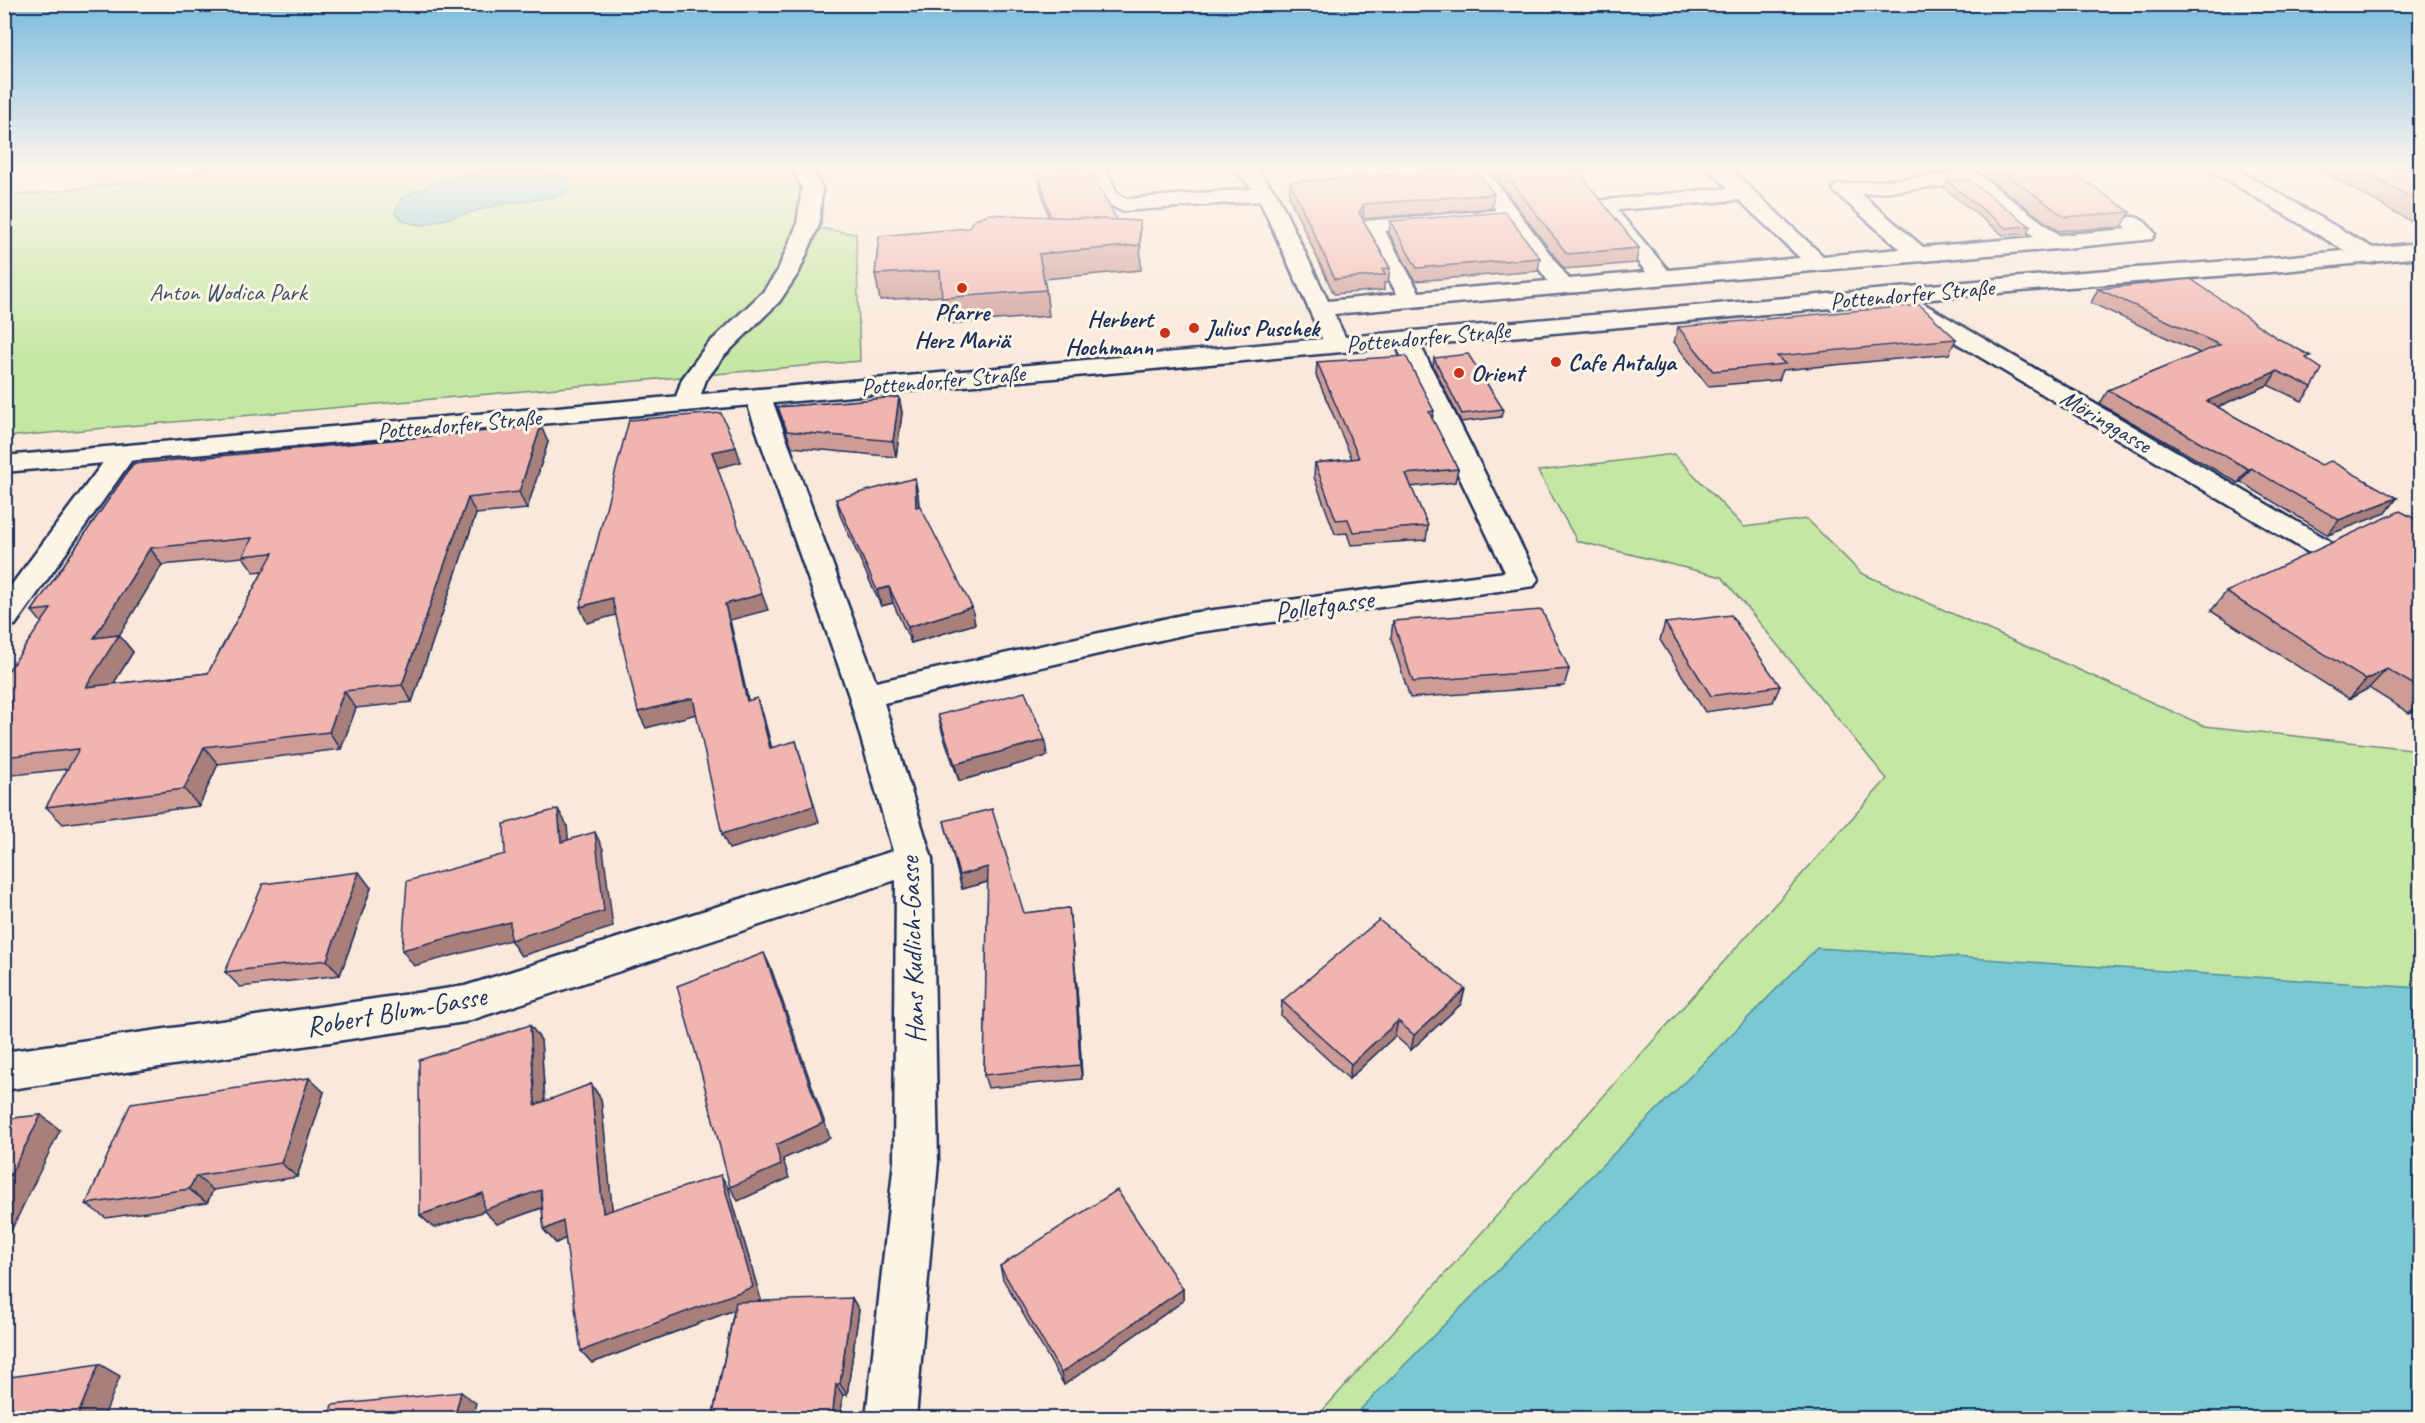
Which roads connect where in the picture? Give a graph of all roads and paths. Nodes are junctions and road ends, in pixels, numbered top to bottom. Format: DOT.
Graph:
graph roads {
  1 [pos="804,234"];
  2 [pos="1286,234"];
  3 [pos="1376,234"];
  4 [pos="1526,234"];
  5 [pos="1627,234"];
  6 [pos="1788,234"];
  7 [pos="1895,234"];
  8 [pos="2045,234"];
  9 [pos="2140,234"];
  10 [pos="2333,234"];
  11 [pos="2056,243"];
  12 [pos="2421,250"];
  13 [pos="1919,255"];
  14 [pos="2370,256"];
  15 [pos="1818,264"];
  16 [pos="1664,278"];
  17 [pos="1563,286"];
  18 [pos="1894,296"];
  19 [pos="1412,300"];
  20 [pos="1322,308"];
  21 [pos="1405,339"];
  22 [pos="1338,345"];
  23 [pos="758,397"];
  24 [pos="687,403"];
  25 [pos="123,454"];
  26 [pos="4,464"];
  27 [pos="2318,546"];
  28 [pos="4,618"];
  29 [pos="865,696"];
  30 [pos="914,859"];
  31 [pos="4,1071"];
  32 [pos="891,1419"];
  1 -- 24 [label="street"];
  2 -- 20 [label="street"];
  3 -- 19 [label="street"];
  4 -- 17 [label="street"];
  5 -- 16 [label="street"];
  6 -- 15 [label="street"];
  7 -- 13 [label="street"];
  8 -- 11 [label="street"];
  9 -- 11 [label="street, Pottendorfer Straße"];
  10 -- 14 [label="street"];
  11 -- 13 [label="street, Pottendorfer Straße"];
  12 -- 14 [label="street, Pottendorfer Straße"];
  13 -- 15 [label="street, Pottendorfer Straße"];
  14 -- 18 [label="street, Pottendorfer Straße"];
  15 -- 16 [label="street, Pottendorfer Straße"];
  16 -- 17 [label="street, Pottendorfer Straße"];
  17 -- 19 [label="street, Pottendorfer Straße"];
  18 -- 21 [label="street, Pottendorfer Straße"];
  18 -- 27 [label="street, Möringgasse"];
  19 -- 20 [label="street, Pottendorfer Straße"];
  20 -- 22 [label="street"];
  21 -- 22 [label="street, Pottendorfer Straße"];
  21 -- 29 [label="street, Polletgasse"];
  22 -- 23 [label="street, Pottendorfer Straße"];
  23 -- 24 [label="street, Pottendorfer Straße"];
  23 -- 29 [label="street, Hans Kudlich-Gasse"];
  24 -- 25 [label="street, Pottendorfer Straße"];
  25 -- 26 [label="street, Pottendorfer Straße"];
  25 -- 28 [label="street"];
  29 -- 30 [label="street, Hans Kudlich-Gasse"];
  30 -- 31 [label="street, Robert Blum-Gasse"];
  30 -- 32 [label="street, Hans Kudlich-Gasse"];
}
